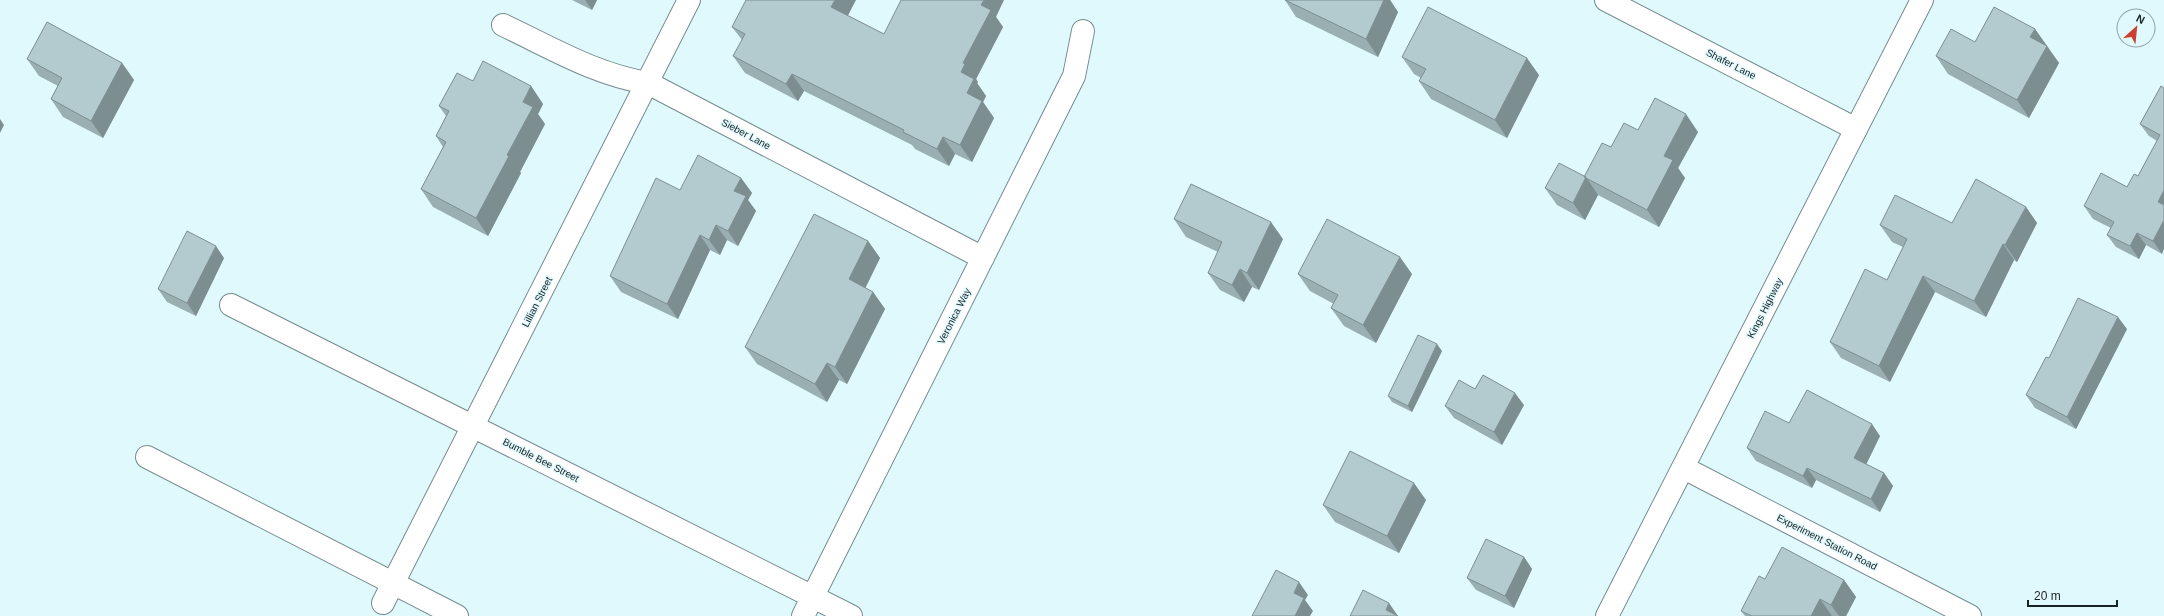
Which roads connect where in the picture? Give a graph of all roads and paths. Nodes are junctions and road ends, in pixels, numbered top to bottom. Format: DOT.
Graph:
graph roads {
  1 [pos="689,0"];
  2 [pos="1606,0"];
  3 [pos="1922,0"];
  4 [pos="503,25"];
  5 [pos="1083,31"];
  6 [pos="648,83"];
  7 [pos="1856,129"];
  8 [pos="984,258"];
  9 [pos="231,305"];
  10 [pos="473,426"];
  11 [pos="147,457"];
  12 [pos="1684,468"];
  13 [pos="393,583"];
  14 [pos="813,596"];
  15 [pos="383,603"];
  16 [pos="457,616"];
  17 [pos="803,616"];
  18 [pos="851,616"];
  19 [pos="1607,616"];
  20 [pos="1970,616"];
  1 -- 6 [label="street, Lillian Street"];
  2 -- 7 [label="street, Shafer Lane"];
  3 -- 7 [label="street, Kings Highway"];
  4 -- 6 [label="street, Sieber Lane"];
  5 -- 8 [label="street, Veronica Way"];
  6 -- 8 [label="street, Sieber Lane"];
  6 -- 10 [label="street, Lillian Street"];
  7 -- 12 [label="street, Kings Highway"];
  8 -- 14 [label="street, Veronica Way"];
  9 -- 10 [label="street, Bumble Bee Street"];
  10 -- 13 [label="street, Lillian Street"];
  10 -- 14 [label="street, Bumble Bee Street"];
  11 -- 13 [label="street"];
  12 -- 19 [label="street, Kings Highway"];
  12 -- 20 [label="street, Experiment Station Road"];
  13 -- 15 [label="street, Lillian Street"];
  13 -- 16 [label="street"];
  14 -- 17 [label="street, Veronica Way"];
  14 -- 18 [label="street, Bumble Bee Street"];
}
